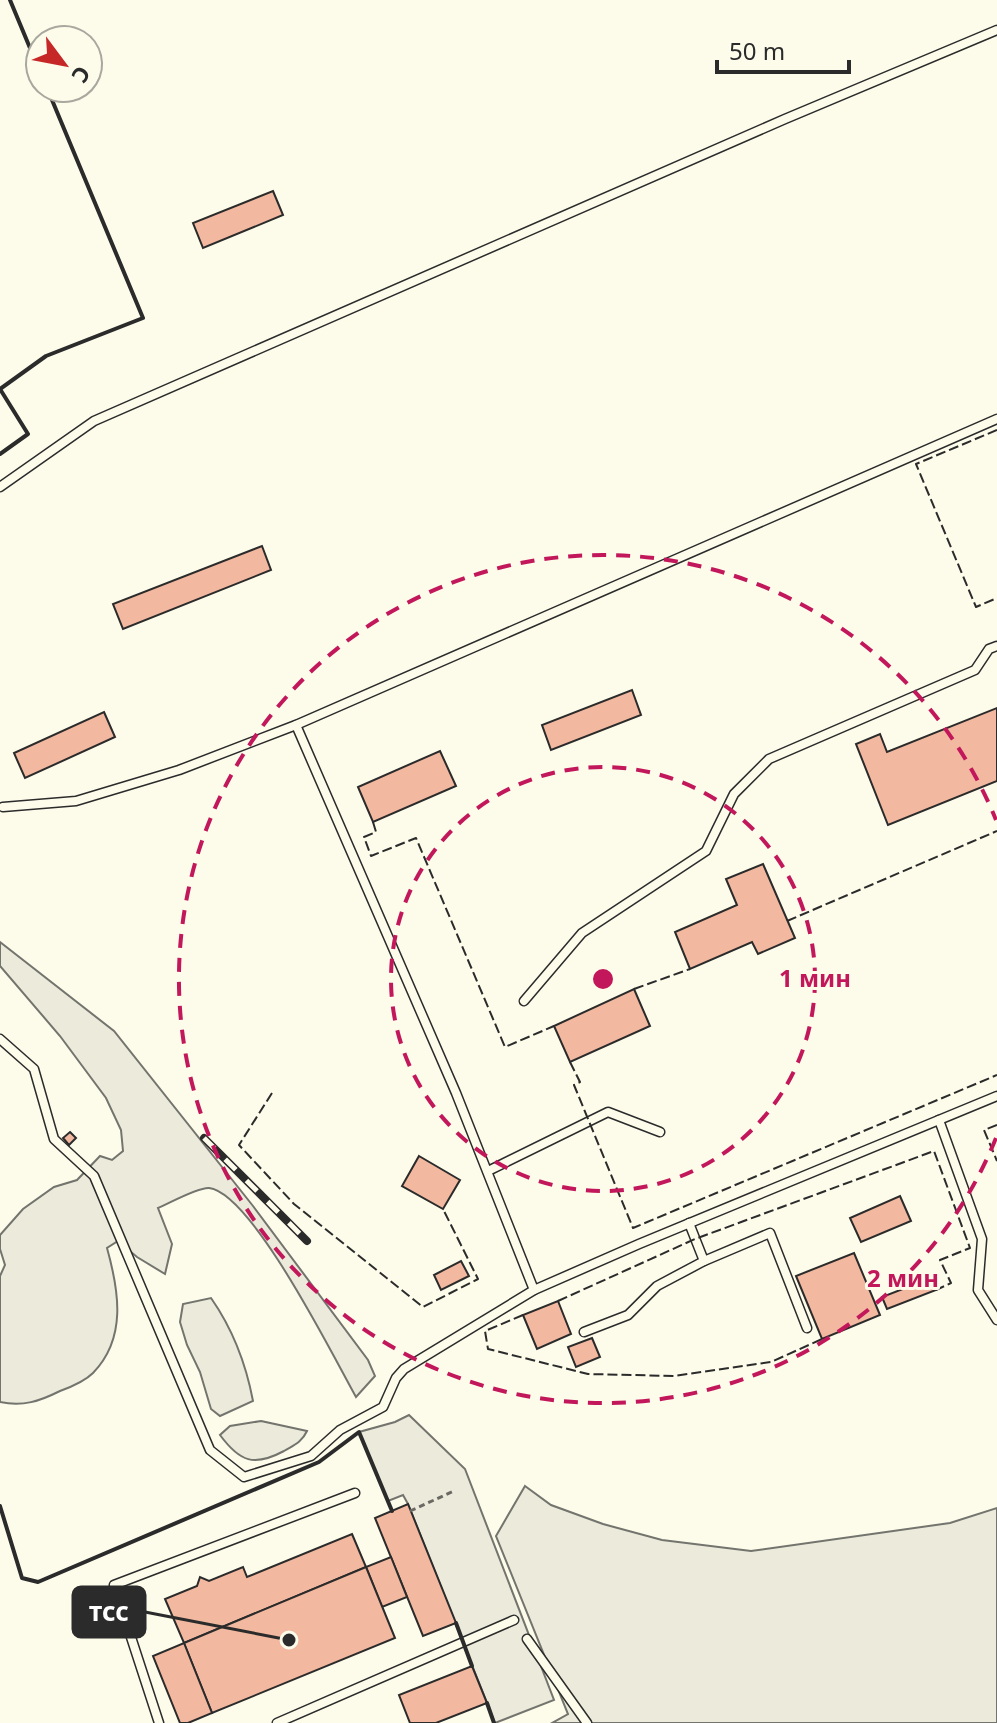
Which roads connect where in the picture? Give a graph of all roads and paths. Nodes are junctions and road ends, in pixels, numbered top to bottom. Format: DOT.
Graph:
graph roads {
  1 [pos="997,30"];
  2 [pos="997,419"];
  3 [pos="0,487"];
  4 [pos="997,646"];
  5 [pos="296,725"];
  6 [pos="3,807"];
  7 [pos="524,1001"];
  8 [pos="0,1039"];
  9 [pos="997,1096"];
  10 [pos="939,1120"];
  11 [pos="660,1132"];
  12 [pos="488,1171"];
  13 [pos="689,1223"];
  14 [pos="704,1261"];
  15 [pos="534,1290"];
  16 [pos="997,1320"];
  17 [pos="807,1328"];
  18 [pos="584,1332"];
  19 [pos="454,1491"];
  20 [pos="355,1493"];
  21 [pos="410,1511"];
  22 [pos="514,1620"];
  23 [pos="527,1639"];
  24 [pos="159,1723"];
  25 [pos="277,1723"];
  26 [pos="587,1723"];
  1 -- 3 [label="lane"];
  2 -- 5 [label="lane"];
  4 -- 7 [label="lane"];
  5 -- 6 [label="lane"];
  5 -- 12 [label="lane"];
  8 -- 15 [label="lane"];
  9 -- 10 [label="lane"];
  10 -- 13 [label="lane"];
  10 -- 16 [label="lane"];
  11 -- 12 [label="lane"];
  12 -- 15 [label="lane"];
  13 -- 14 [label="lane"];
  13 -- 15 [label="lane"];
  14 -- 17 [label="lane"];
  14 -- 18 [label="lane"];
  19 -- 21 [label="path"];
  20 -- 24 [label="lane"];
  22 -- 25 [label="lane"];
  23 -- 26 [label="lane"];
}
